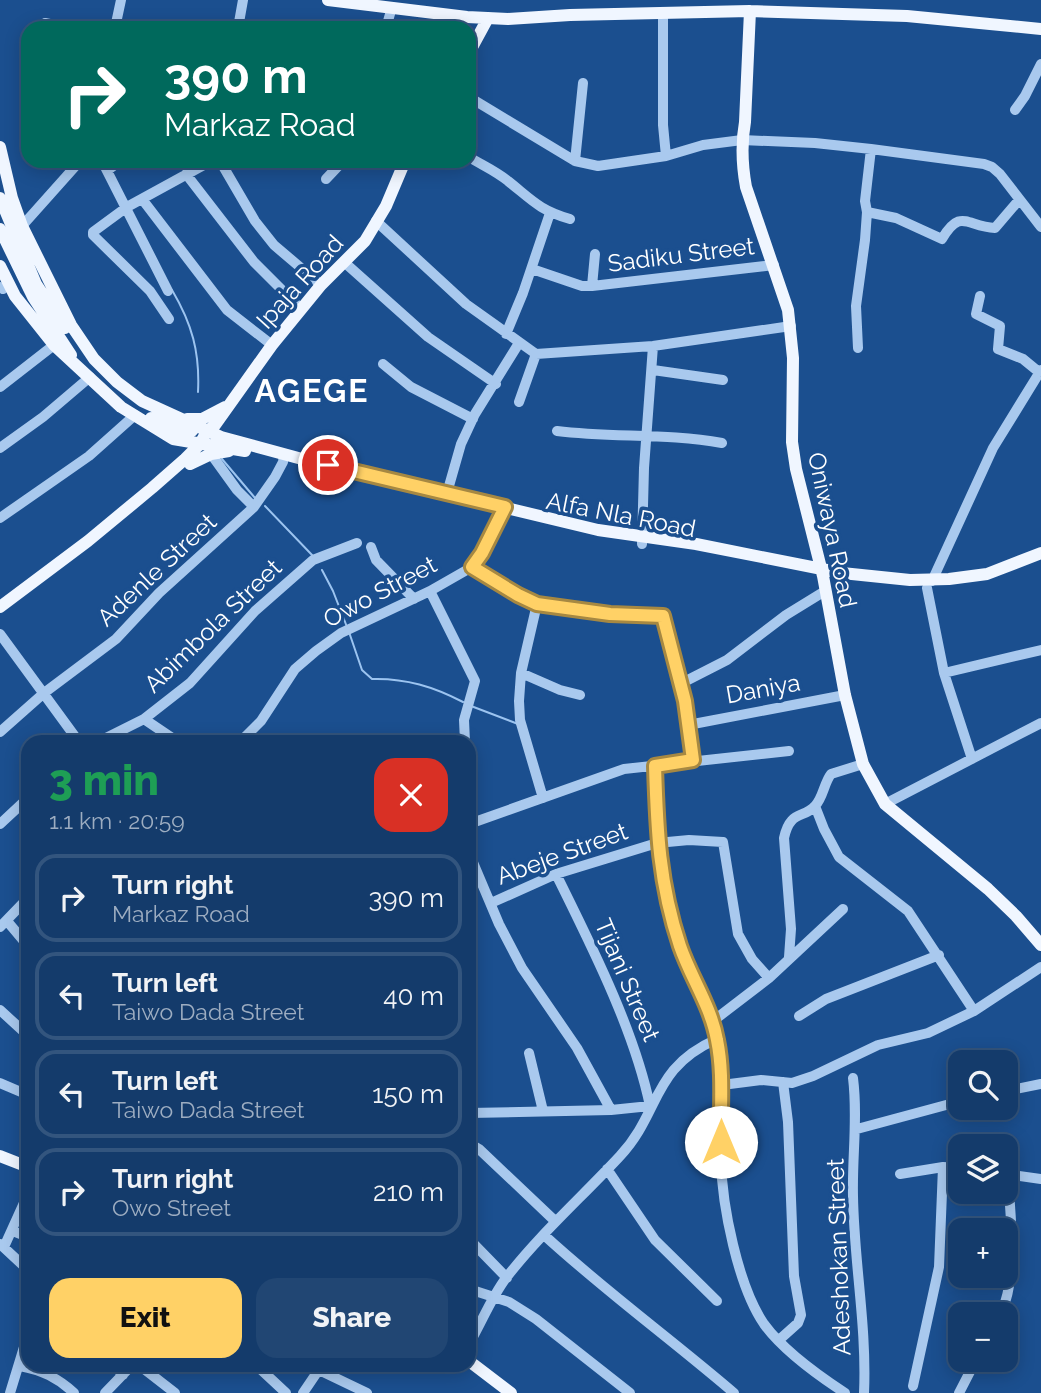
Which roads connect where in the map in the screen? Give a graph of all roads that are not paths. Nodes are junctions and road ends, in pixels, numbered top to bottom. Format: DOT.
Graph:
graph roads {
  1 [pos="121,0"];
  2 [pos="243,0"];
  3 [pos="328,0"];
  4 [pos="392,7"];
  5 [pos="750,10"];
  6 [pos="663,14"];
  7 [pos="488,18"];
  8 [pos="117,21"];
  9 [pos="239,21"];
  10 [pos="388,21"];
  11 [pos="1041,29"];
  12 [pos="476,40"];
  13 [pos="1041,64"];
  14 [pos="583,83"];
  15 [pos="476,101"];
  16 [pos="1015,110"];
  17 [pos="742,140"];
  18 [pos="0,147"];
  19 [pos="871,149"];
  20 [pos="666,156"];
  21 [pos="476,161"];
  22 [pos="575,161"];
  23 [pos="74,168"];
  24 [pos="106,168"];
  25 [pos="198,168"];
  26 [pos="224,168"];
  27 [pos="336,168"];
  28 [pos="402,168"];
  29 [pos="186,174"];
  30 [pos="326,178"];
  31 [pos="0,198"];
  32 [pos="142,199"];
  33 [pos="1019,200"];
  34 [pos="127,207"];
  35 [pos="867,212"];
  36 [pos="551,213"];
  37 [pos="570,219"];
  38 [pos="376,221"];
  39 [pos="22,226"];
  40 [pos="1041,227"];
  41 [pos="0,229"];
  42 [pos="595,254"];
  43 [pos="344,262"];
  44 [pos="774,265"];
  45 [pos="0,266"];
  46 [pos="532,269"];
  47 [pos="321,285"];
  48 [pos="592,286"];
  49 [pos="1,289"];
  50 [pos="168,292"];
  51 [pos="15,296"];
  52 [pos="981,296"];
  53 [pos="302,309"];
  54 [pos="169,319"];
  55 [pos="791,326"];
  56 [pos="506,334"];
  57 [pos="519,343"];
  58 [pos="54,345"];
  59 [pos="272,345"];
  60 [pos="653,346"];
  61 [pos="858,348"];
  62 [pos="536,354"];
  63 [pos="94,359"];
  64 [pos="383,364"];
  65 [pos="653,370"];
  66 [pos="1040,371"];
  67 [pos="85,374"];
  68 [pos="723,380"];
  69 [pos="496,384"];
  70 [pos="0,387"];
  71 [pos="233,400"];
  72 [pos="519,402"];
  73 [pos="224,414"];
  74 [pos="135,415"];
  75 [pos="177,419"];
  76 [pos="473,419"];
  77 [pos="557,431"];
  78 [pos="647,434"];
  79 [pos="207,437"];
  80 [pos="173,439"];
  81 [pos="234,441"];
  82 [pos="722,443"];
  83 [pos="0,448"];
  84 [pos="283,458"];
  85 [pos="165,477"];
  86 [pos="447,493"];
  87 [pos="254,507"];
  88 [pos="504,510"];
  89 [pos="0,517"];
  90 [pos="643,541"];
  91 [pos="357,543"];
  92 [pos="371,547"];
  93 [pos="1041,553"];
  94 [pos="1041,561"];
  95 [pos="472,567"];
  96 [pos="822,573"];
  97 [pos="930,584"];
  98 [pos="430,591"];
  99 [pos="825,592"];
  100 [pos="414,599"];
  101 [pos="537,604"];
  102 [pos="0,607"];
  103 [pos="0,615"];
  104 [pos="0,634"];
  105 [pos="1041,650"];
  106 [pos="521,673"];
  107 [pos="944,673"];
  108 [pos="680,684"];
  109 [pos="44,693"];
  110 [pos="580,695"];
  111 [pos="845,695"];
  112 [pos="144,719"];
  113 [pos="1041,723"];
  114 [pos="688,724"];
  115 [pos="0,732"];
  116 [pos="74,735"];
  117 [pos="112,735"];
  118 [pos="168,735"];
  119 [pos="247,735"];
  120 [pos="465,735"];
  121 [pos="789,751"];
  122 [pos="972,759"];
  123 [pos="693,760"];
  124 [pos="863,764"];
  125 [pos="655,766"];
  126 [pos="543,798"];
  127 [pos="885,804"];
  128 [pos="21,805"];
  129 [pos="815,806"];
  130 [pos="476,822"];
  131 [pos="0,824"];
  132 [pos="657,842"];
  133 [pos="476,869"];
  134 [pos="556,874"];
  135 [pos="491,903"];
  136 [pos="21,905"];
  137 [pos="843,909"];
  138 [pos="3,924"];
  139 [pos="21,940"];
  140 [pos="1041,945"];
  141 [pos="939,955"];
  142 [pos="789,957"];
  143 [pos="1041,967"];
  144 [pos="769,978"];
  145 [pos="0,1010"];
  146 [pos="974,1011"];
  147 [pos="799,1016"];
  148 [pos="713,1021"];
  149 [pos="21,1029"];
  150 [pos="717,1039"];
  151 [pos="529,1053"];
  152 [pos="853,1078"];
  153 [pos="783,1082"];
  154 [pos="0,1083"];
  155 [pos="1041,1084"];
  156 [pos="722,1085"];
  157 [pos="1018,1089"];
  158 [pos="21,1092"];
  159 [pos="948,1104"];
  160 [pos="650,1106"];
  161 [pos="611,1110"];
  162 [pos="543,1111"];
  163 [pos="476,1113"];
  164 [pos="857,1129"];
  165 [pos="476,1147"];
  166 [pos="0,1156"];
  167 [pos="21,1164"];
  168 [pos="943,1167"];
  169 [pos="948,1167"];
  170 [pos="607,1169"];
  171 [pos="900,1174"];
  172 [pos="1018,1176"];
  173 [pos="1041,1179"];
  174 [pos="1008,1204"];
  175 [pos="21,1211"];
  176 [pos="555,1221"];
  177 [pos="13,1231"];
  178 [pos="21,1234"];
  179 [pos="544,1235"];
  180 [pos="2,1245"];
  181 [pos="476,1246"];
  182 [pos="21,1263"];
  183 [pos="507,1278"];
  184 [pos="476,1291"];
  185 [pos="494,1297"];
  186 [pos="717,1301"];
  187 [pos="1004,1302"];
  188 [pos="476,1331"];
  189 [pos="779,1340"];
  190 [pos="21,1362"];
  191 [pos="20,1366"];
  192 [pos="476,1366"];
  193 [pos="41,1372"];
  194 [pos="120,1372"];
  195 [pos="126,1372"];
  196 [pos="148,1372"];
  197 [pos="264,1372"];
  198 [pos="318,1372"];
  199 [pos="328,1372"];
  200 [pos="970,1372"];
  201 [pos="123,1375"];
  202 [pos="913,1386"];
  203 [pos="10,1393"];
  204 [pos="74,1393"];
  205 [pos="105,1393"];
  206 [pos="174,1393"];
  207 [pos="286,1393"];
  208 [pos="303,1393"];
  209 [pos="367,1393"];
  210 [pos="511,1393"];
  211 [pos="630,1393"];
  212 [pos="734,1393"];
  213 [pos="845,1393"];
  214 [pos="864,1393"];
  215 [pos="959,1393"];
  1 -- 8 [label="street"];
  2 -- 9 [label="street"];
  3 -- 4 [label="main road"];
  4 -- 7 [label="main road"];
  4 -- 10 [label="street"];
  5 -- 6 [label="main road"];
  5 -- 11 [label="main road"];
  5 -- 17 [label="main road, Oniwaya Road"];
  6 -- 7 [label="main road"];
  6 -- 20 [label="street"];
  7 -- 12 [label="main road"];
  13 -- 16 [label="street"];
  14 -- 22 [label="street"];
  15 -- 22 [label="street"];
  17 -- 19 [label="street"];
  17 -- 20 [label="street"];
  17 -- 44 [label="main road, Oniwaya Road"];
  18 -- 39 [label="main road"];
  19 -- 33 [label="street"];
  19 -- 35 [label="street"];
  20 -- 22 [label="street"];
  21 -- 36 [label="street"];
  23 -- 39 [label="street"];
  24 -- 34 [label="street"];
  25 -- 29 [label="street"];
  26 -- 47 [label="street"];
  27 -- 30 [label="street"];
  28 -- 38 [label="main road, Ipaja Road"];
  29 -- 32 [label="street"];
  29 -- 53 [label="street"];
  31 -- 63 [label="main road"];
  32 -- 34 [label="street"];
  32 -- 59 [label="street"];
  33 -- 35 [label="street"];
  33 -- 40 [label="street"];
  34 -- 50 [label="street"];
  34 -- 54 [label="street"];
  35 -- 61 [label="street"];
  36 -- 37 [label="street"];
  36 -- 46 [label="street"];
  38 -- 43 [label="main road, Ipaja Road"];
  38 -- 56 [label="street"];
  39 -- 63 [label="main road"];
  41 -- 67 [label="main road"];
  42 -- 48 [label="street"];
  43 -- 47 [label="main road, Ipaja Road"];
  43 -- 69 [label="street"];
  44 -- 48 [label="street, Sadiku Street"];
  44 -- 55 [label="main road, Oniwaya Road"];
  45 -- 51 [label="main road"];
  46 -- 48 [label="street"];
  46 -- 56 [label="street"];
  47 -- 53 [label="main road, Ipaja Road"];
  49 -- 51 [label="street"];
  51 -- 58 [label="main road"];
  52 -- 66 [label="street"];
  53 -- 59 [label="main road, Ipaja Road"];
  55 -- 60 [label="street"];
  55 -- 96 [label="main road, Oniwaya Road"];
  56 -- 57 [label="street"];
  57 -- 62 [label="street"];
  57 -- 69 [label="street"];
  58 -- 67 [label="main road"];
  58 -- 70 [label="street"];
  59 -- 71 [label="main road, Ipaja Road"];
  60 -- 62 [label="street"];
  60 -- 65 [label="street"];
  62 -- 72 [label="street"];
  63 -- 75 [label="main road"];
  64 -- 76 [label="street"];
  65 -- 68 [label="street"];
  65 -- 78 [label="street"];
  66 -- 97 [label="street"];
  67 -- 74 [label="main road"];
  67 -- 79 [label="main road"];
  67 -- 83 [label="street"];
  69 -- 76 [label="street"];
  71 -- 73 [label="main road, Ipaja Road"];
  71 -- 75 [label="main road"];
  73 -- 79 [label="main road, Ipaja Road"];
  73 -- 81 [label="main road"];
  74 -- 80 [label="main road"];
  74 -- 89 [label="street"];
  75 -- 79 [label="main road"];
  76 -- 86 [label="street"];
  77 -- 78 [label="street"];
  78 -- 82 [label="street"];
  78 -- 90 [label="street"];
  79 -- 80 [label="main road"];
  79 -- 81 [label="main road, Alfa Nla Road"];
  79 -- 84 [label="main road, Alfa Nla Road"];
  79 -- 85 [label="main road, Ipaja Road"];
  79 -- 87 [label="street"];
  79 -- 103 [label="main road, Ipaja Road"];
  80 -- 85 [label="main road"];
  81 -- 84 [label="main road, Alfa Nla Road"];
  84 -- 86 [label="main road, Alfa Nla Road"];
  84 -- 87 [label="street, Adenle Street"];
  84 -- 88 [label="main road, Alfa Nla Road"];
  85 -- 102 [label="main road, Ipaja Road"];
  86 -- 88 [label="main road, Alfa Nla Road"];
  87 -- 109 [label="street, Adenle Street"];
  88 -- 90 [label="main road, Alfa Nla Road"];
  88 -- 95 [label="street, Owo Street"];
  90 -- 96 [label="main road, Alfa Nla Road"];
  91 -- 112 [label="street, Abimbola Street"];
  92 -- 100 [label="street"];
  93 -- 97 [label="main road"];
  94 -- 97 [label="main road"];
  95 -- 98 [label="street, Owo Street"];
  95 -- 101 [label="street"];
  96 -- 97 [label="main road, Alfa Nla Road"];
  96 -- 99 [label="main road, Oniwaya Road"];
  97 -- 107 [label="street"];
  98 -- 100 [label="street, Owo Street"];
  98 -- 120 [label="street"];
  99 -- 108 [label="street"];
  99 -- 111 [label="main road, Oniwaya Road"];
  100 -- 119 [label="street, Owo Street"];
  101 -- 106 [label="street"];
  101 -- 108 [label="street"];
  104 -- 109 [label="street"];
  105 -- 107 [label="street"];
  106 -- 110 [label="street"];
  106 -- 126 [label="street"];
  107 -- 122 [label="street"];
  108 -- 114 [label="street"];
  109 -- 115 [label="street, Adenle Street"];
  109 -- 116 [label="street"];
  111 -- 114 [label="street, Daniya"];
  111 -- 124 [label="main road, Oniwaya Road"];
  112 -- 117 [label="street, Abimbola Street"];
  112 -- 118 [label="street"];
  113 -- 122 [label="street"];
  114 -- 123 [label="street"];
  121 -- 123 [label="street"];
  122 -- 127 [label="street"];
  123 -- 125 [label="street"];
  124 -- 127 [label="main road, Oniwaya Road"];
  124 -- 129 [label="street"];
  125 -- 126 [label="street"];
  125 -- 132 [label="street"];
  126 -- 130 [label="street"];
  127 -- 140 [label="main road, Oniwaya Road"];
  128 -- 131 [label="street"];
  129 -- 141 [label="street"];
  129 -- 142 [label="street"];
  132 -- 134 [label="street, Abeje Street"];
  132 -- 144 [label="street, Abeje Street"];
  132 -- 148 [label="street"];
  133 -- 135 [label="street"];
  134 -- 135 [label="street, Abeje Street"];
  134 -- 160 [label="street, Tijani Street"];
  135 -- 161 [label="street"];
  136 -- 138 [label="street"];
  137 -- 142 [label="street"];
  138 -- 139 [label="street"];
  141 -- 146 [label="street"];
  141 -- 147 [label="street"];
  142 -- 144 [label="street"];
  143 -- 146 [label="street"];
  144 -- 148 [label="street"];
  145 -- 149 [label="street"];
  146 -- 153 [label="street"];
  148 -- 150 [label="street"];
  150 -- 156 [label="street"];
  150 -- 160 [label="street"];
  151 -- 162 [label="street"];
  152 -- 164 [label="street, Adeshokan Street"];
  153 -- 156 [label="street"];
  153 -- 189 [label="street"];
  154 -- 158 [label="street"];
  155 -- 157 [label="street"];
  156 -- 189 [label="street"];
  159 -- 164 [label="street"];
  160 -- 161 [label="street"];
  160 -- 170 [label="street"];
  161 -- 162 [label="street"];
  162 -- 163 [label="street"];
  164 -- 214 [label="street, Adeshokan Street"];
  165 -- 176 [label="street"];
  166 -- 167 [label="main road"];
  168 -- 169 [label="street"];
  168 -- 171 [label="street"];
  168 -- 202 [label="street"];
  170 -- 176 [label="street"];
  170 -- 186 [label="street"];
  172 -- 173 [label="street"];
  174 -- 187 [label="street"];
  175 -- 177 [label="street"];
  176 -- 179 [label="street"];
  177 -- 178 [label="street"];
  177 -- 180 [label="street"];
  179 -- 183 [label="street"];
  179 -- 212 [label="street"];
  180 -- 182 [label="street"];
  181 -- 183 [label="street"];
  183 -- 185 [label="street"];
  184 -- 185 [label="street"];
  185 -- 188 [label="street"];
  185 -- 211 [label="street"];
  189 -- 213 [label="street"];
  190 -- 191 [label="street"];
  191 -- 203 [label="street"];
  192 -- 210 [label="main road"];
  193 -- 204 [label="street"];
  194 -- 201 [label="street"];
  195 -- 201 [label="street"];
  196 -- 206 [label="street"];
  197 -- 207 [label="street"];
  198 -- 208 [label="street"];
  199 -- 209 [label="street"];
  200 -- 215 [label="street"];
  201 -- 205 [label="street"];
}
